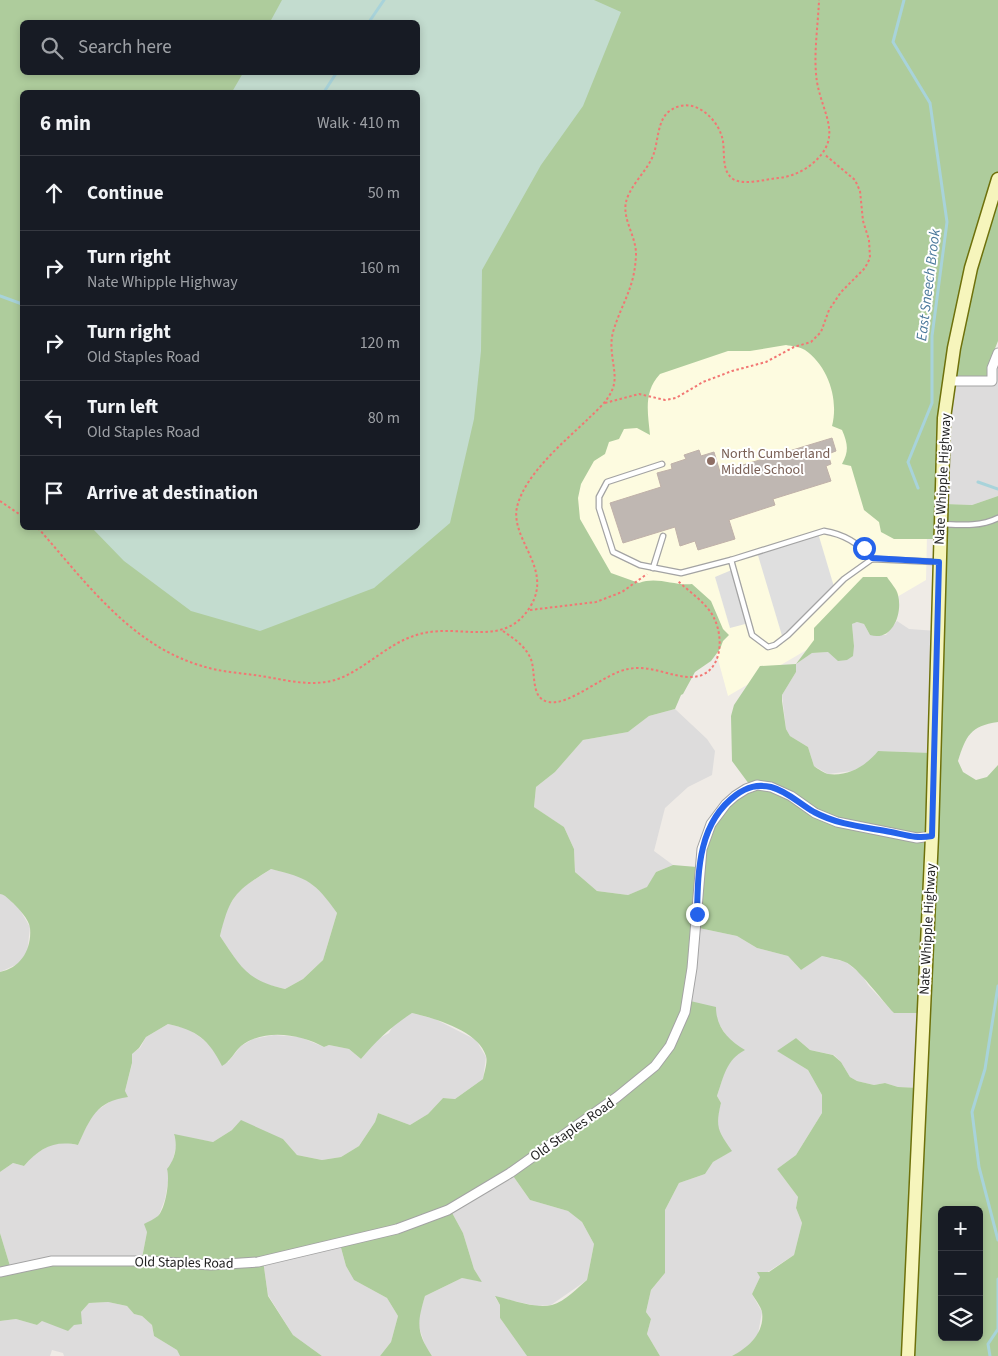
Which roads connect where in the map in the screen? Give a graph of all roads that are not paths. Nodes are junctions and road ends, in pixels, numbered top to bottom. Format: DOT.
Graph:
graph roads {
  1 [pos="998,179"];
  2 [pos="998,353"];
  3 [pos="950,381"];
  4 [pos="662,464"];
  5 [pos="998,518"];
  6 [pos="940,524"];
  7 [pos="663,536"];
  8 [pos="872,558"];
  9 [pos="731,560"];
  10 [pos="939,562"];
  11 [pos="653,568"];
  12 [pos="932,836"];
  13 [pos="0,1272"];
  14 [pos="908,1356"];
  1 -- 3 [label="main road, Nate Whipple Highway"];
  2 -- 3 [label="street"];
  3 -- 6 [label="main road, Nate Whipple Highway"];
  4 -- 11 [label="lane"];
  5 -- 6 [label="lane"];
  6 -- 10 [label="main road, Nate Whipple Highway"];
  7 -- 11 [label="lane"];
  8 -- 9 [label="lane"];
  8 -- 9 [label="lane"];
  8 -- 10 [label="lane"];
  9 -- 11 [label="lane"];
  10 -- 12 [label="main road, Nate Whipple Highway"];
  12 -- 13 [label="street, Old Staples Road"];
  12 -- 14 [label="main road, Nate Whipple Highway"];
}
